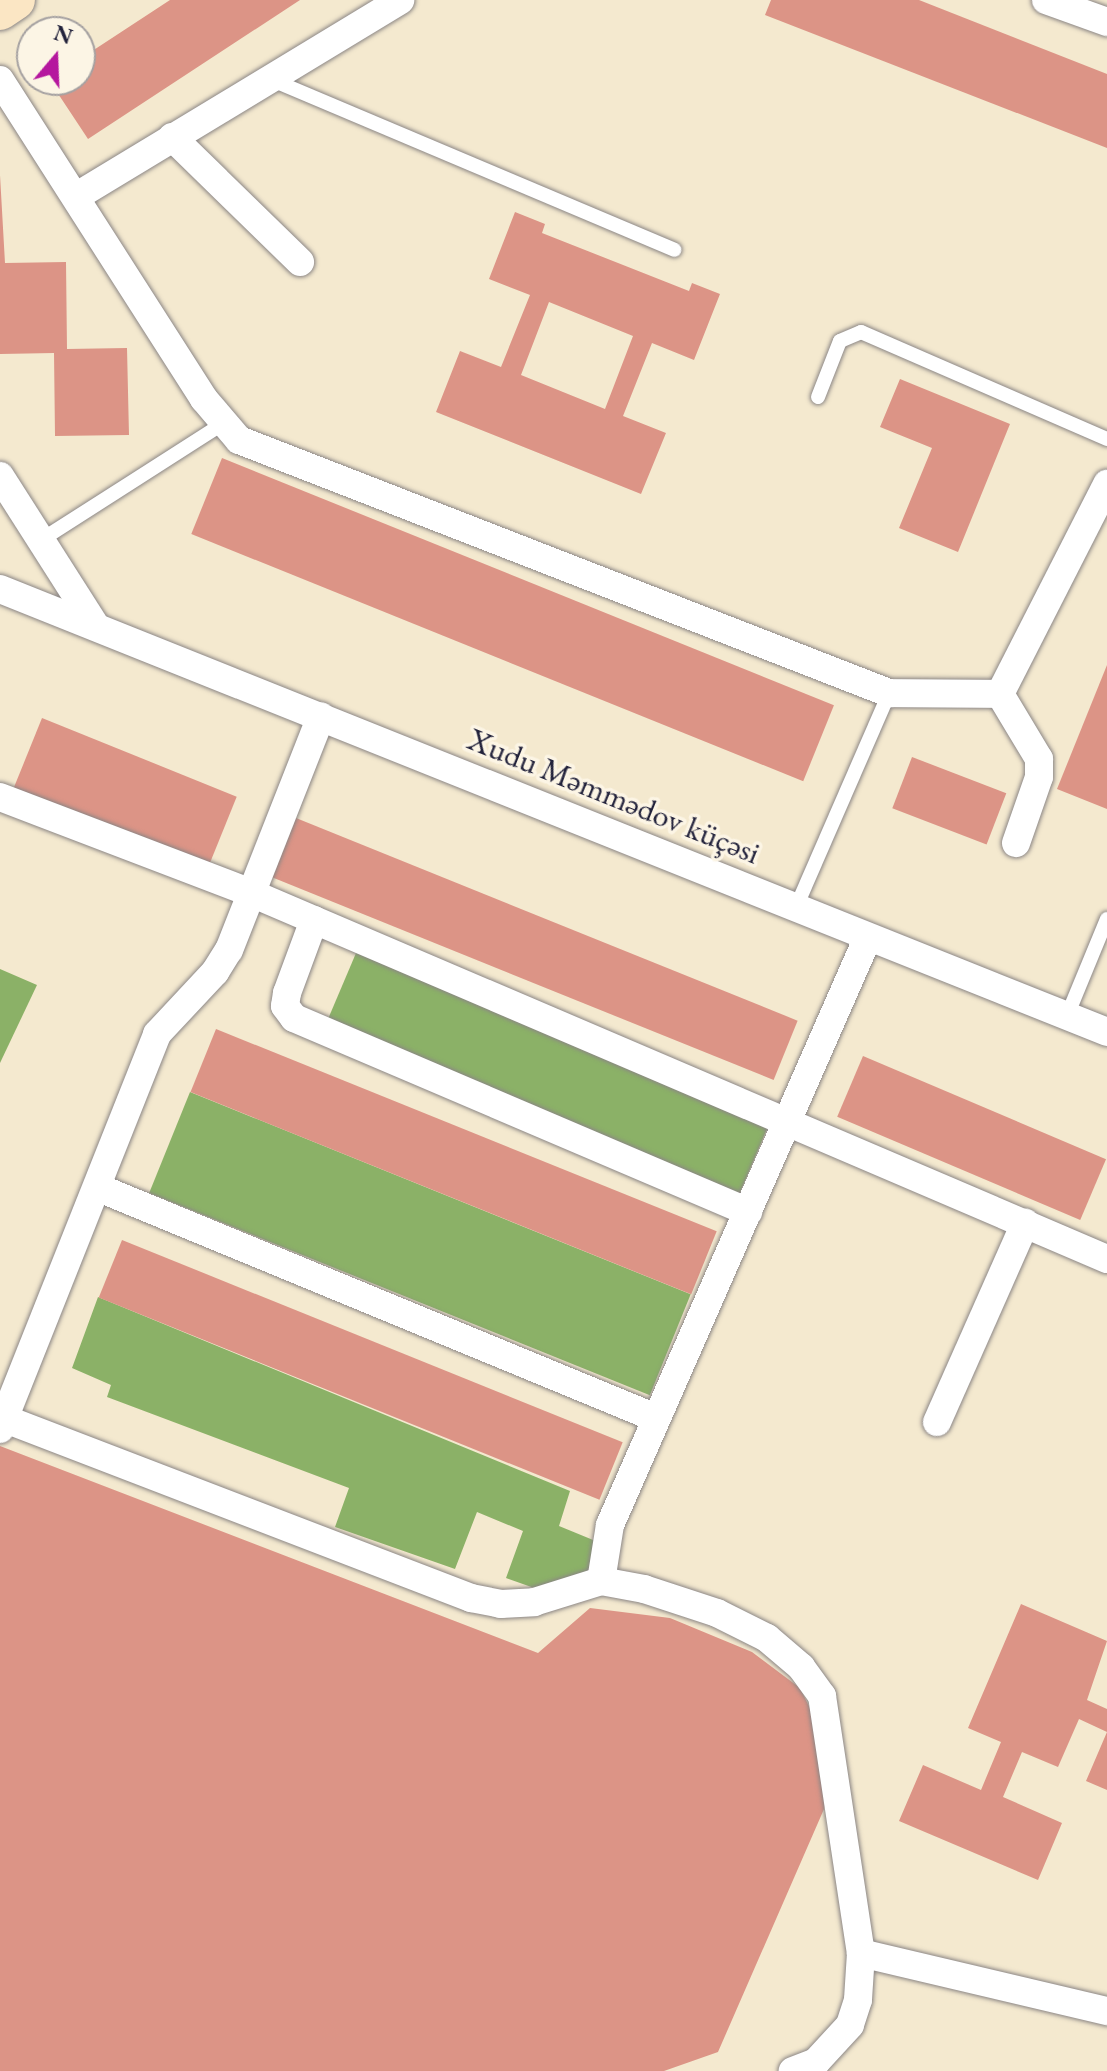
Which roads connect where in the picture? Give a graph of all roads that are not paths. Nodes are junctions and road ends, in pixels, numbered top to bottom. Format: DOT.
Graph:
graph roads {
  1 [pos="15,0"];
  2 [pos="400,0"];
  3 [pos="1046,0"];
  4 [pos="0,10"];
  5 [pos="1107,22"];
  6 [pos="269,78"];
  7 [pos="0,80"];
  8 [pos="172,137"];
  9 [pos="77,196"];
  10 [pos="674,250"];
  11 [pos="300,262"];
  12 [pos="818,397"];
  13 [pos="221,425"];
  14 [pos="1107,439"];
  15 [pos="0,476"];
  16 [pos="1107,484"];
  17 [pos="41,540"];
  18 [pos="0,589"];
  19 [pos="95,625"];
  20 [pos="889,693"];
  21 [pos="1000,694"];
  22 [pos="321,716"];
  23 [pos="0,797"];
  24 [pos="1016,843"];
  25 [pos="251,893"];
  26 [pos="797,905"];
  27 [pos="1107,919"];
  28 [pos="314,920"];
  29 [pos="868,937"];
  30 [pos="1067,1016"];
  31 [pos="1107,1032"];
  32 [pos="786,1120"];
  33 [pos="99,1188"];
  34 [pos="748,1212"];
  35 [pos="1025,1223"];
  36 [pos="1107,1259"];
  37 [pos="656,1418"];
  38 [pos="1,1422"];
  39 [pos="937,1422"];
  40 [pos="601,1581"];
  41 [pos="861,1953"];
  42 [pos="1107,2011"];
  43 [pos="793,2071"];
  1 -- 4 [label="main road"];
  2 -- 6 [label="street"];
  3 -- 5 [label="street"];
  6 -- 8 [label="street"];
  6 -- 10 [label="lane"];
  7 -- 9 [label="street"];
  8 -- 9 [label="street"];
  8 -- 11 [label="street"];
  9 -- 13 [label="street"];
  12 -- 14 [label="lane"];
  13 -- 17 [label="lane"];
  13 -- 20 [label="street"];
  15 -- 17 [label="street"];
  16 -- 21 [label="street"];
  17 -- 19 [label="street"];
  18 -- 19 [label="street, Xudu Məmmədov küçəsi"];
  19 -- 22 [label="street, Xudu Məmmədov küçəsi"];
  20 -- 21 [label="street"];
  20 -- 26 [label="lane"];
  21 -- 24 [label="street"];
  22 -- 25 [label="street"];
  22 -- 26 [label="street, Xudu Məmmədov küçəsi"];
  23 -- 25 [label="street"];
  25 -- 28 [label="street"];
  25 -- 33 [label="street"];
  26 -- 29 [label="street, Xudu Məmmədov küçəsi"];
  27 -- 30 [label="lane"];
  28 -- 32 [label="street"];
  28 -- 34 [label="street"];
  29 -- 30 [label="street, Xudu Məmmədov küçəsi"];
  29 -- 32 [label="street"];
  30 -- 31 [label="street, Xudu Məmmədov küçəsi"];
  32 -- 34 [label="street"];
  32 -- 35 [label="street"];
  33 -- 37 [label="street"];
  33 -- 38 [label="street"];
  34 -- 37 [label="street"];
  35 -- 36 [label="street"];
  35 -- 39 [label="street"];
  37 -- 40 [label="street"];
  38 -- 40 [label="street"];
  40 -- 41 [label="street"];
  41 -- 42 [label="street"];
  41 -- 43 [label="street"];
}
